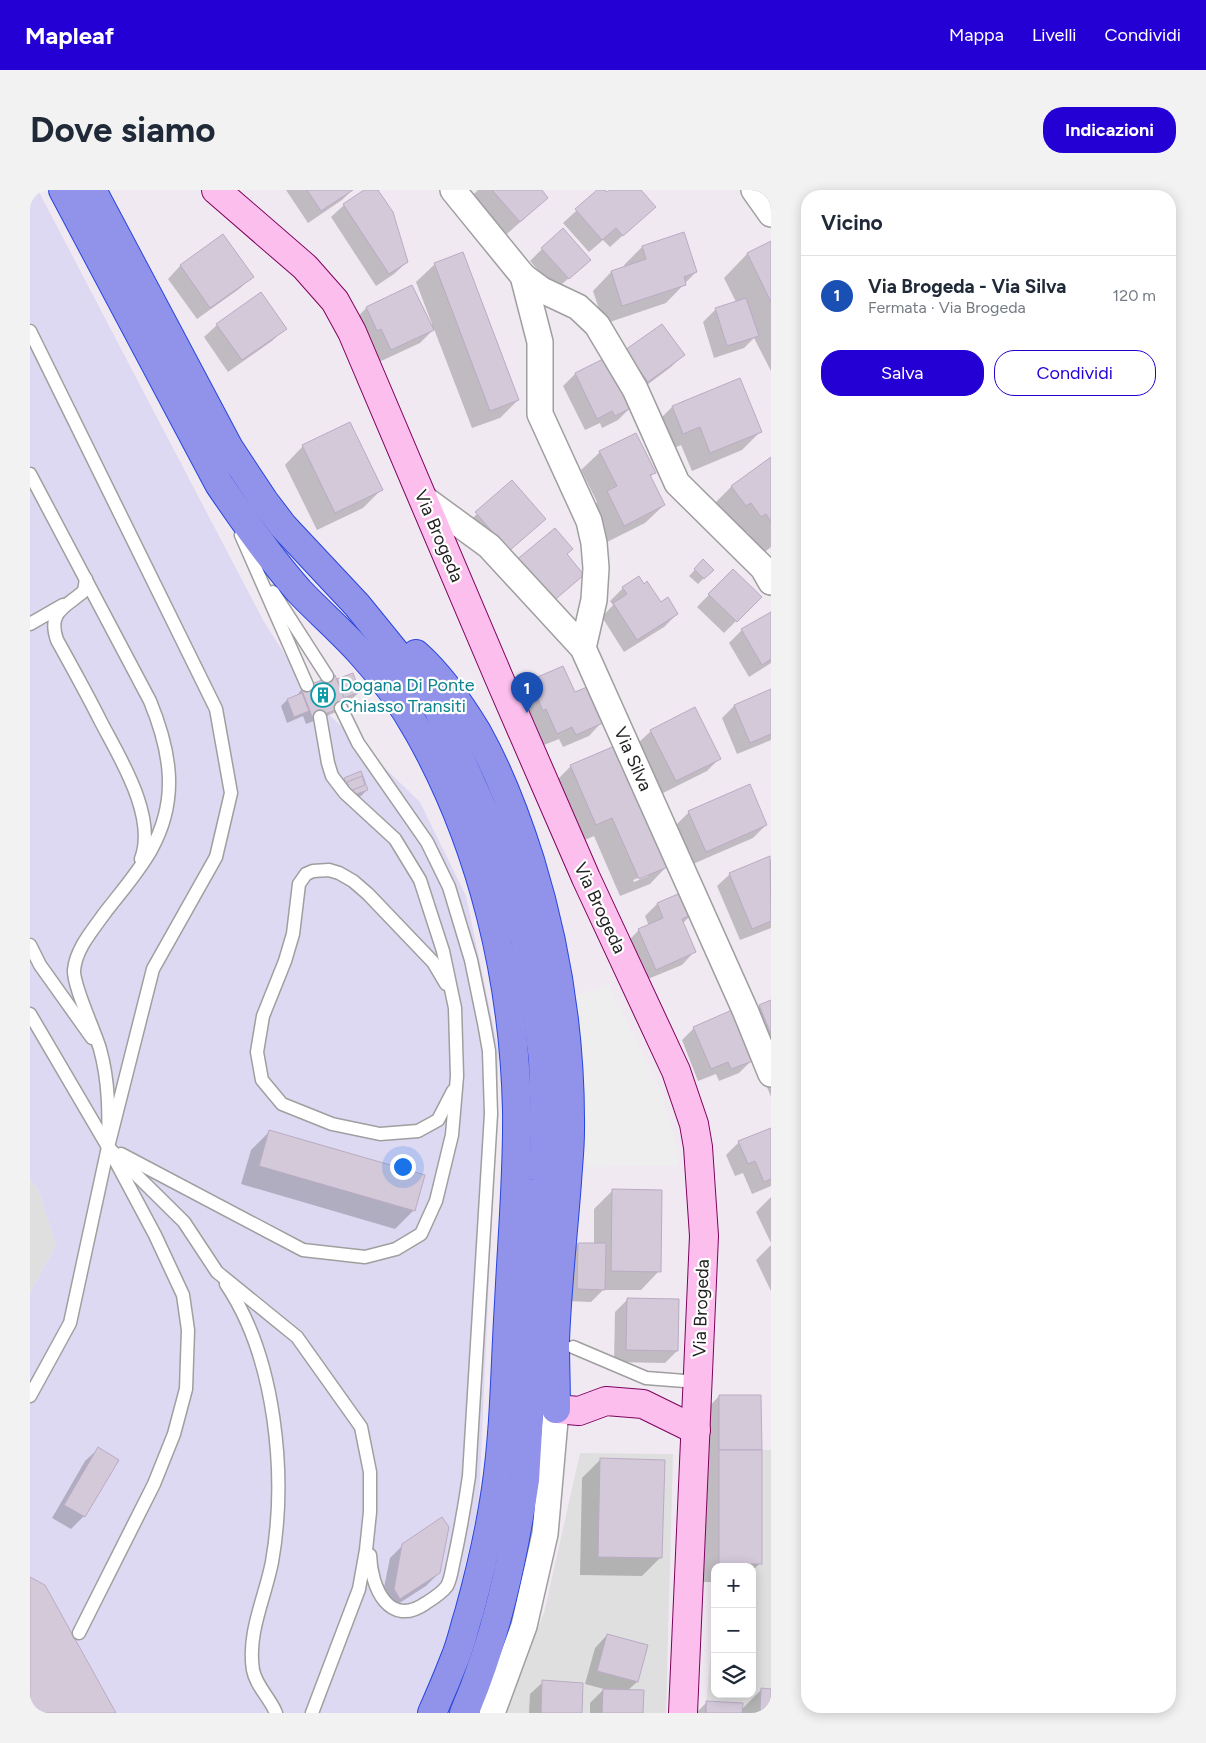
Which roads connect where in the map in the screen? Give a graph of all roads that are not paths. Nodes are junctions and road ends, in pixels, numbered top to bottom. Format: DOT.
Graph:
graph roads {
  1 [pos="63,190"];
  2 [pos="92,190"];
  3 [pos="216,190"];
  4 [pos="453,190"];
  5 [pos="754,190"];
  6 [pos="771,214"];
  7 [pos="522,276"];
  8 [pos="30,331"];
  9 [pos="30,474"];
  10 [pos="219,484"];
  11 [pos="422,497"];
  12 [pos="256,567"];
  13 [pos="86,579"];
  14 [pos="771,582"];
  15 [pos="70,601"];
  16 [pos="357,605"];
  17 [pos="30,624"];
  18 [pos="583,648"];
  19 [pos="328,676"];
  20 [pos="307,684"];
  21 [pos="341,708"];
  22 [pos="320,717"];
  23 [pos="135,873"];
  24 [pos="30,945"];
  25 [pos="455,1008"];
  26 [pos="30,1014"];
  27 [pos="100,1050"];
  28 [pos="771,1074"];
  29 [pos="457,1076"];
  30 [pos="108,1147"];
  31 [pos="217,1272"];
  32 [pos="573,1347"];
  33 [pos="698,1382"];
  34 [pos="30,1396"];
  35 [pos="556,1409"];
  36 [pos="696,1430"];
  37 [pos="370,1515"];
  38 [pos="79,1633"];
  39 [pos="276,1713"];
  40 [pos="312,1713"];
  41 [pos="432,1713"];
  42 [pos="464,1713"];
  43 [pos="492,1713"];
  44 [pos="683,1713"];
  1 -- 10 [label="highway"];
  2 -- 16 [label="highway"];
  3 -- 11 [label="street, Via Brogeda"];
  4 -- 7 [label="street"];
  5 -- 6 [label="street"];
  7 -- 14 [label="street"];
  7 -- 18 [label="street"];
  8 -- 30 [label="lane"];
  9 -- 13 [label="lane"];
  10 -- 12 [label="lane"];
  10 -- 41 [label="highway"];
  11 -- 18 [label="street, Via Silva"];
  11 -- 33 [label="street, Via Brogeda"];
  12 -- 19 [label="lane"];
  12 -- 20 [label="lane"];
  13 -- 15 [label="lane"];
  13 -- 23 [label="lane"];
  15 -- 17 [label="lane"];
  15 -- 23 [label="lane"];
  16 -- 35 [label="highway"];
  16 -- 42 [label="highway"];
  18 -- 28 [label="street, Via Silva"];
  21 -- 37 [label="lane"];
  22 -- 25 [label="lane"];
  23 -- 27 [label="lane"];
  24 -- 27 [label="lane"];
  25 -- 29 [label="lane"];
  25 -- 29 [label="lane"];
  26 -- 30 [label="lane"];
  27 -- 30 [label="lane"];
  29 -- 30 [label="lane"];
  30 -- 31 [label="lane"];
  30 -- 34 [label="lane"];
  30 -- 38 [label="lane"];
  31 -- 37 [label="lane"];
  31 -- 39 [label="lane"];
  32 -- 33 [label="lane"];
  33 -- 36 [label="street, Via Brogeda"];
  35 -- 36 [label="street"];
  35 -- 43 [label="street"];
  36 -- 44 [label="street, Via Brogeda"];
  37 -- 40 [label="lane"];
}
